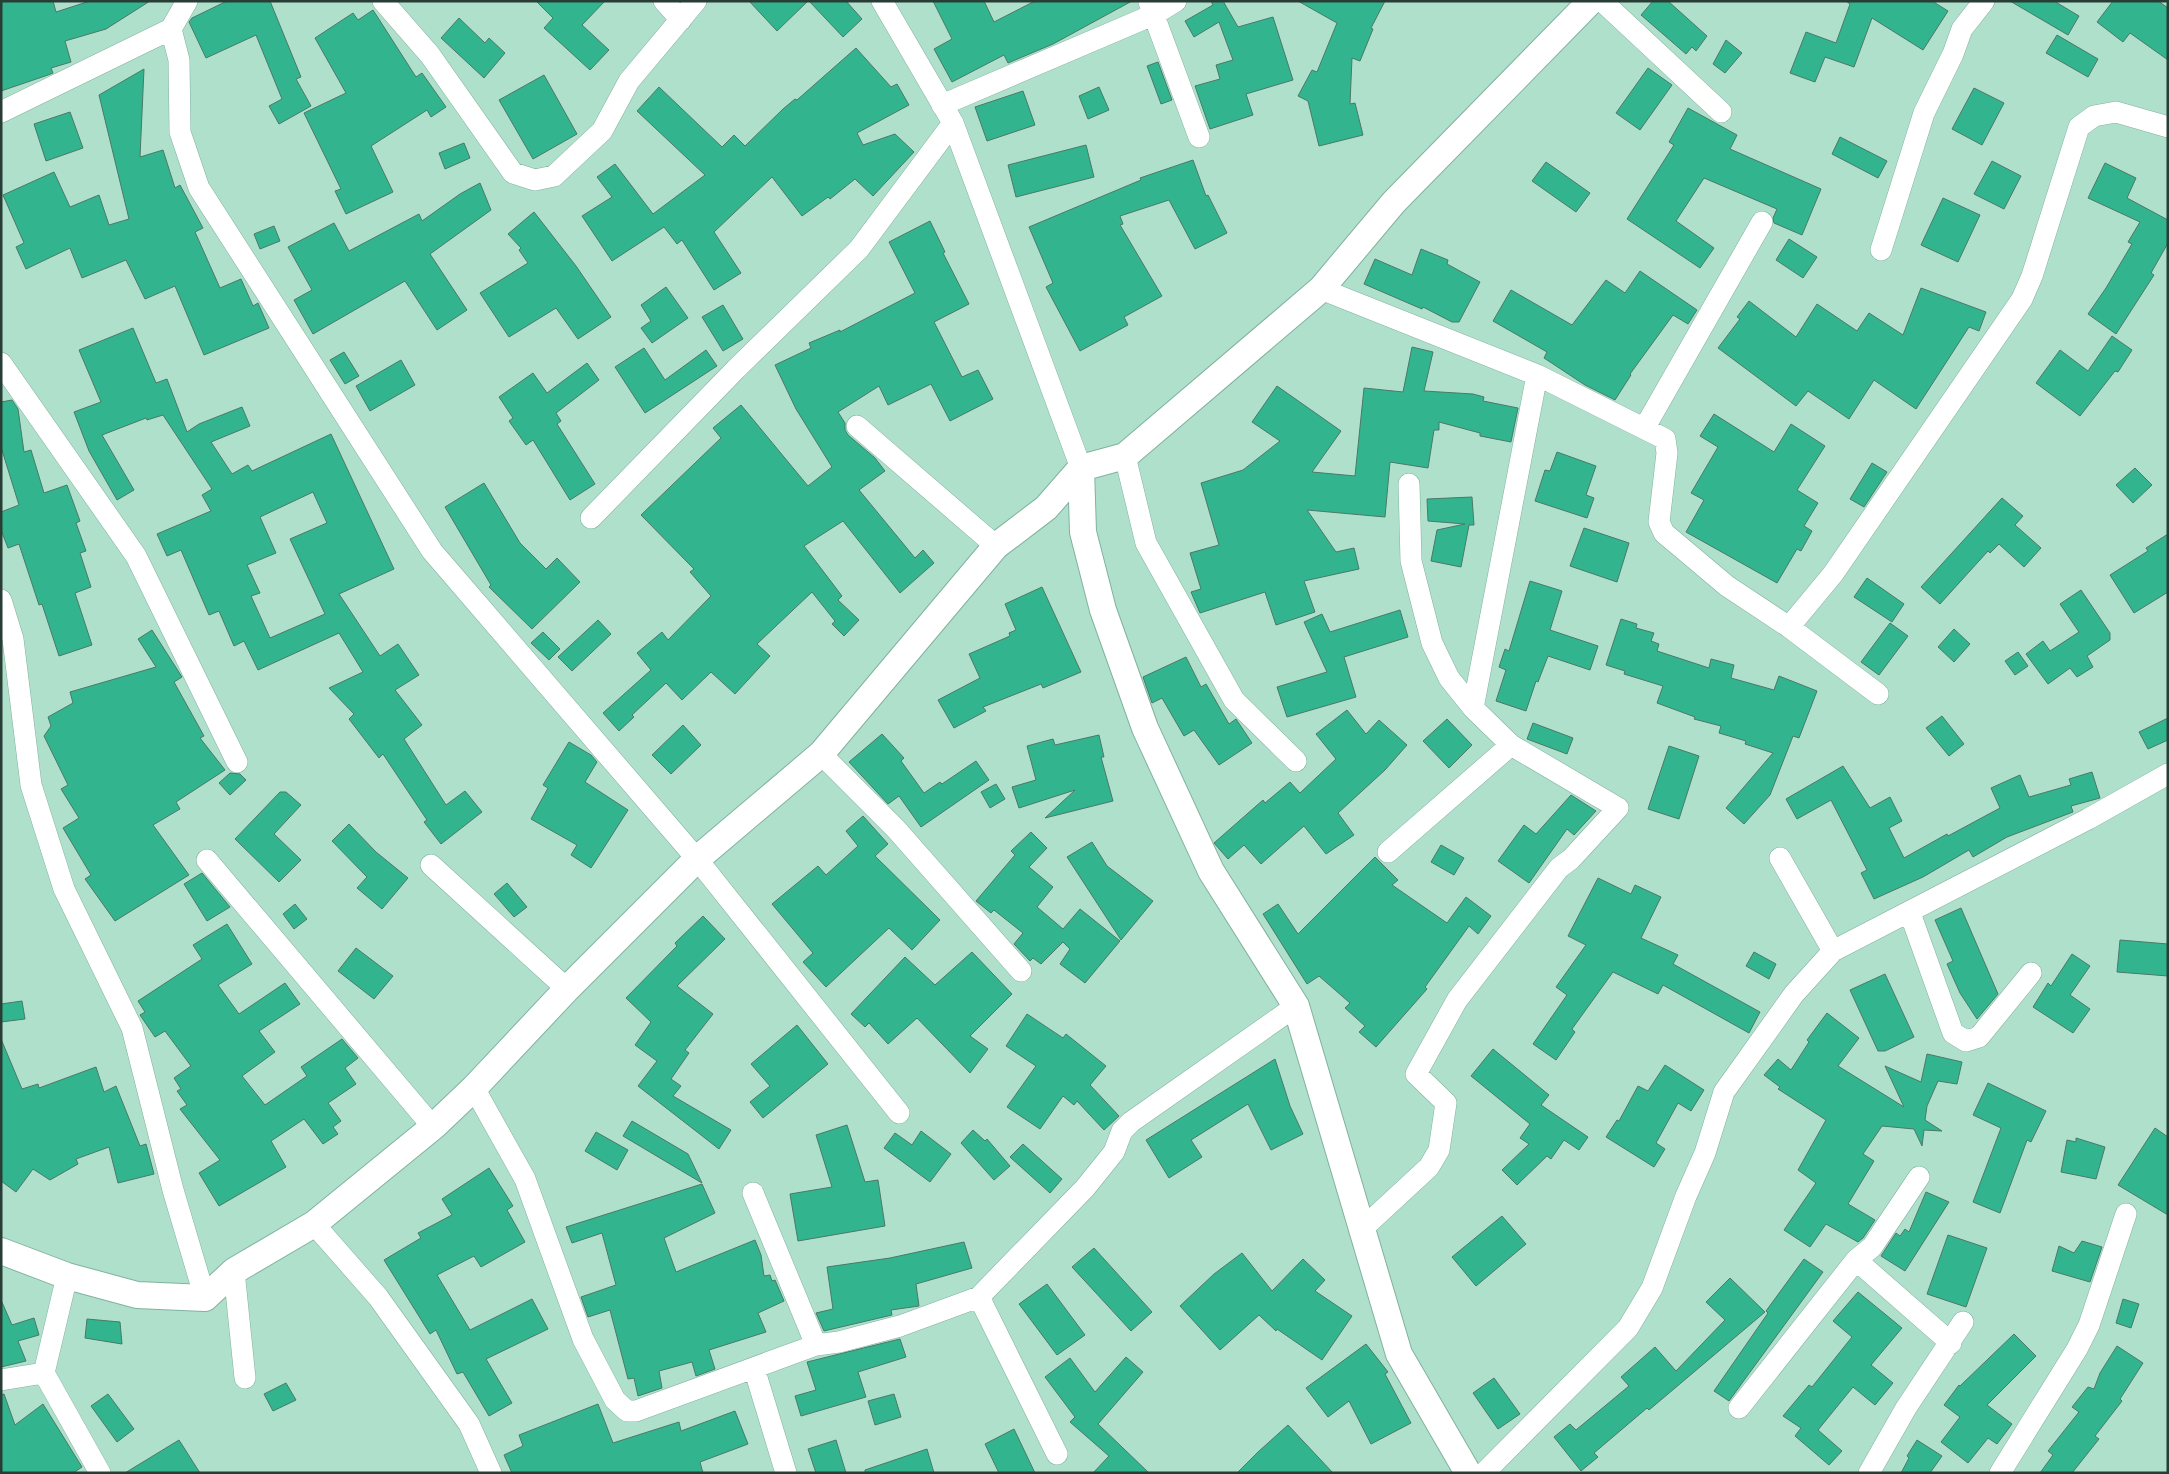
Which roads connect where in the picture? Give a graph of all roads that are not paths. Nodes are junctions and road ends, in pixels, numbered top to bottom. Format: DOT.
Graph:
graph roads {
  1 [pos="186,1"];
  2 [pos="383,1"];
  3 [pos="664,1"];
  4 [pos="696,1"];
  5 [pos="882,1"];
  6 [pos="1176,1"];
  7 [pos="1591,1"];
  8 [pos="1602,1"];
  9 [pos="1984,1"];
  10 [pos="1152,8"];
  11 [pos="681,20"];
  12 [pos="171,29"];
  13 [pos="1,112"];
  14 [pos="1721,112"];
  15 [pos="948,114"];
  16 [pos="2168,127"];
  17 [pos="1199,138"];
  18 [pos="1762,222"];
  19 [pos="1881,250"];
  20 [pos="1321,289"];
  21 [pos="1,363"];
  22 [pos="1537,375"];
  23 [pos="857,426"];
  24 [pos="1645,427"];
  25 [pos="1125,456"];
  26 [pos="1081,468"];
  27 [pos="1409,484"];
  28 [pos="590,518"];
  29 [pos="996,546"];
  30 [pos="1,600"];
  31 [pos="1789,627"];
  32 [pos="1878,694"];
  33 [pos="1473,708"];
  34 [pos="1510,745"];
  35 [pos="821,754"];
  36 [pos="1296,761"];
  37 [pos="237,762"];
  38 [pos="2168,774"];
  39 [pos="1388,852"];
  40 [pos="1780,858"];
  41 [pos="697,859"];
  42 [pos="208,860"];
  43 [pos="431,864"];
  44 [pos="1910,913"];
  45 [pos="1833,952"];
  46 [pos="1021,971"];
  47 [pos="2031,973"];
  48 [pos="566,989"];
  49 [pos="1296,1006"];
  50 [pos="474,1088"];
  51 [pos="899,1113"];
  52 [pos="433,1127"];
  53 [pos="1919,1177"];
  54 [pos="753,1193"];
  55 [pos="2126,1214"];
  56 [pos="314,1224"];
  57 [pos="1362,1229"];
  58 [pos="1,1251"];
  59 [pos="1856,1260"];
  60 [pos="234,1271"];
  61 [pos="67,1276"];
  62 [pos="979,1297"];
  63 [pos="205,1298"];
  64 [pos="1963,1322"];
  65 [pos="1951,1343"];
  66 [pos="816,1345"];
  67 [pos="754,1368"];
  68 [pos="44,1373"];
  69 [pos="245,1378"];
  70 [pos="1,1380"];
  71 [pos="1738,1408"];
  72 [pos="1057,1454"];
  73 [pos="100,1473"];
  74 [pos="491,1473"];
  75 [pos="786,1473"];
  76 [pos="1468,1473"];
  77 [pos="1484,1473"];
  78 [pos="1869,1473"];
  79 [pos="2000,1473"];
  1 -- 12 [label="street"];
  2 -- 11 [label="street"];
  3 -- 11 [label="street"];
  4 -- 11 [label="street"];
  5 -- 15 [label="street"];
  6 -- 10 [label="street"];
  7 -- 20 [label="street"];
  8 -- 14 [label="street"];
  9 -- 19 [label="street"];
  10 -- 15 [label="street"];
  10 -- 17 [label="street"];
  12 -- 13 [label="street"];
  12 -- 41 [label="street"];
  15 -- 26 [label="street"];
  15 -- 28 [label="street"];
  16 -- 31 [label="street"];
  18 -- 24 [label="street"];
  20 -- 22 [label="street"];
  20 -- 25 [label="street"];
  21 -- 37 [label="street"];
  22 -- 24 [label="street"];
  22 -- 33 [label="street"];
  23 -- 29 [label="street"];
  24 -- 31 [label="street"];
  25 -- 26 [label="street"];
  25 -- 36 [label="street"];
  26 -- 29 [label="street"];
  26 -- 49 [label="street"];
  27 -- 33 [label="street"];
  29 -- 35 [label="street"];
  30 -- 63 [label="street"];
  31 -- 32 [label="street"];
  33 -- 34 [label="street"];
  34 -- 39 [label="street"];
  34 -- 57 [label="street"];
  35 -- 41 [label="street"];
  35 -- 46 [label="street"];
  38 -- 44 [label="street"];
  40 -- 45 [label="street"];
  41 -- 48 [label="street"];
  41 -- 51 [label="street"];
  42 -- 52 [label="street"];
  43 -- 48 [label="street"];
  44 -- 45 [label="street"];
  44 -- 47 [label="street"];
  45 -- 77 [label="street"];
  48 -- 50 [label="street"];
  49 -- 57 [label="street"];
  49 -- 62 [label="street"];
  50 -- 52 [label="street"];
  50 -- 67 [label="street"];
  52 -- 56 [label="street"];
  53 -- 59 [label="street"];
  54 -- 66 [label="street"];
  55 -- 79 [label="street"];
  56 -- 60 [label="street"];
  56 -- 74 [label="street"];
  57 -- 76 [label="street"];
  58 -- 61 [label="street"];
  59 -- 65 [label="street"];
  59 -- 71 [label="street"];
  60 -- 63 [label="street"];
  60 -- 69 [label="street"];
  61 -- 63 [label="street"];
  61 -- 68 [label="street"];
  62 -- 66 [label="street"];
  62 -- 72 [label="street"];
  64 -- 65 [label="street"];
  65 -- 78 [label="street"];
  66 -- 67 [label="street"];
  67 -- 75 [label="street"];
  68 -- 70 [label="street"];
  68 -- 73 [label="street"];
}
